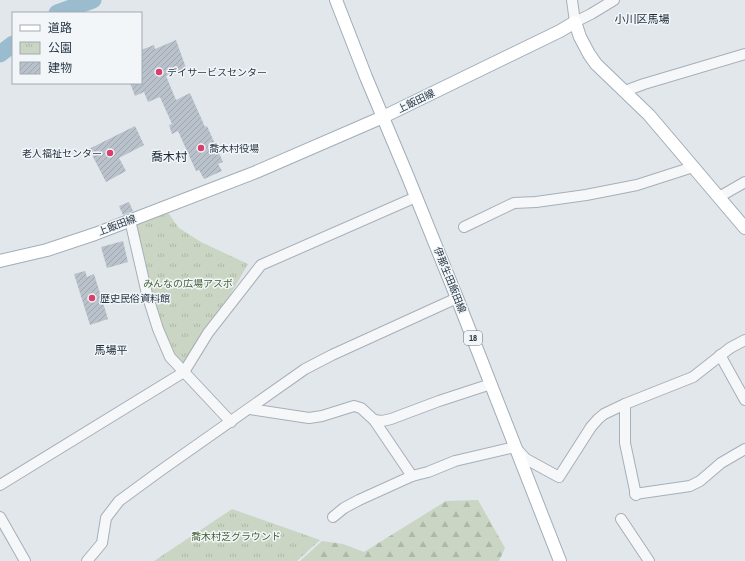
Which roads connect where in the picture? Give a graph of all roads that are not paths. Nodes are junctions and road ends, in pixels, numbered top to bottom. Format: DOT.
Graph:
graph roads {
  1 [pos="336,0"];
  2 [pos="572,0"];
  3 [pos="614,0"];
  4 [pos="575,22"];
  5 [pos="745,54"];
  6 [pos="625,91"];
  7 [pos="382,117"];
  8 [pos="693,167"];
  9 [pos="745,182"];
  10 [pos="416,197"];
  11 [pos="719,197"];
  12 [pos="130,220"];
  13 [pos="464,227"];
  14 [pos="745,228"];
  15 [pos="0,261"];
  16 [pos="457,298"];
  17 [pos="745,340"];
  18 [pos="720,355"];
  19 [pos="184,372"];
  20 [pos="491,384"];
  21 [pos="745,400"];
  22 [pos="625,404"];
  23 [pos="250,409"];
  24 [pos="374,420"];
  25 [pos="231,422"];
  26 [pos="515,447"];
  27 [pos="745,450"];
  28 [pos="412,476"];
  29 [pos="0,485"];
  30 [pos="0,517"];
  31 [pos="333,517"];
  32 [pos="621,519"];
  33 [pos="25,561"];
  34 [pos="87,561"];
  35 [pos="560,561"];
  36 [pos="649,561"];
  1 -- 7 [label="main road, 伊那生田飯田線 / 18"];
  2 -- 4 [label="street"];
  3 -- 4 [label="street"];
  4 -- 6 [label="main road"];
  4 -- 7 [label="main road, 上飯田線"];
  5 -- 6 [label="street"];
  6 -- 8 [label="main road"];
  7 -- 10 [label="main road, 伊那生田飯田線 / 18"];
  7 -- 12 [label="main road, 上飯田線"];
  8 -- 11 [label="main road"];
  8 -- 13 [label="street"];
  9 -- 11 [label="street"];
  10 -- 16 [label="main road, 伊那生田飯田線 / 18"];
  10 -- 19 [label="street"];
  11 -- 14 [label="main road"];
  12 -- 15 [label="main road, 上飯田線"];
  12 -- 19 [label="street"];
  16 -- 20 [label="main road, 伊那生田飯田線 / 18"];
  16 -- 23 [label="street"];
  17 -- 18 [label="street"];
  18 -- 21 [label="street"];
  18 -- 22 [label="street"];
  19 -- 25 [label="street"];
  19 -- 29 [label="street"];
  20 -- 24 [label="street"];
  20 -- 26 [label="main road, 伊那生田飯田線 / 18"];
  22 -- 26 [label="street"];
  22 -- 27 [label="street"];
  23 -- 24 [label="street"];
  23 -- 25 [label="street"];
  24 -- 28 [label="street"];
  25 -- 34 [label="street"];
  26 -- 28 [label="street"];
  26 -- 35 [label="main road, 伊那生田飯田線 / 18"];
  28 -- 31 [label="street"];
  30 -- 33 [label="street"];
  32 -- 36 [label="street"];
}
